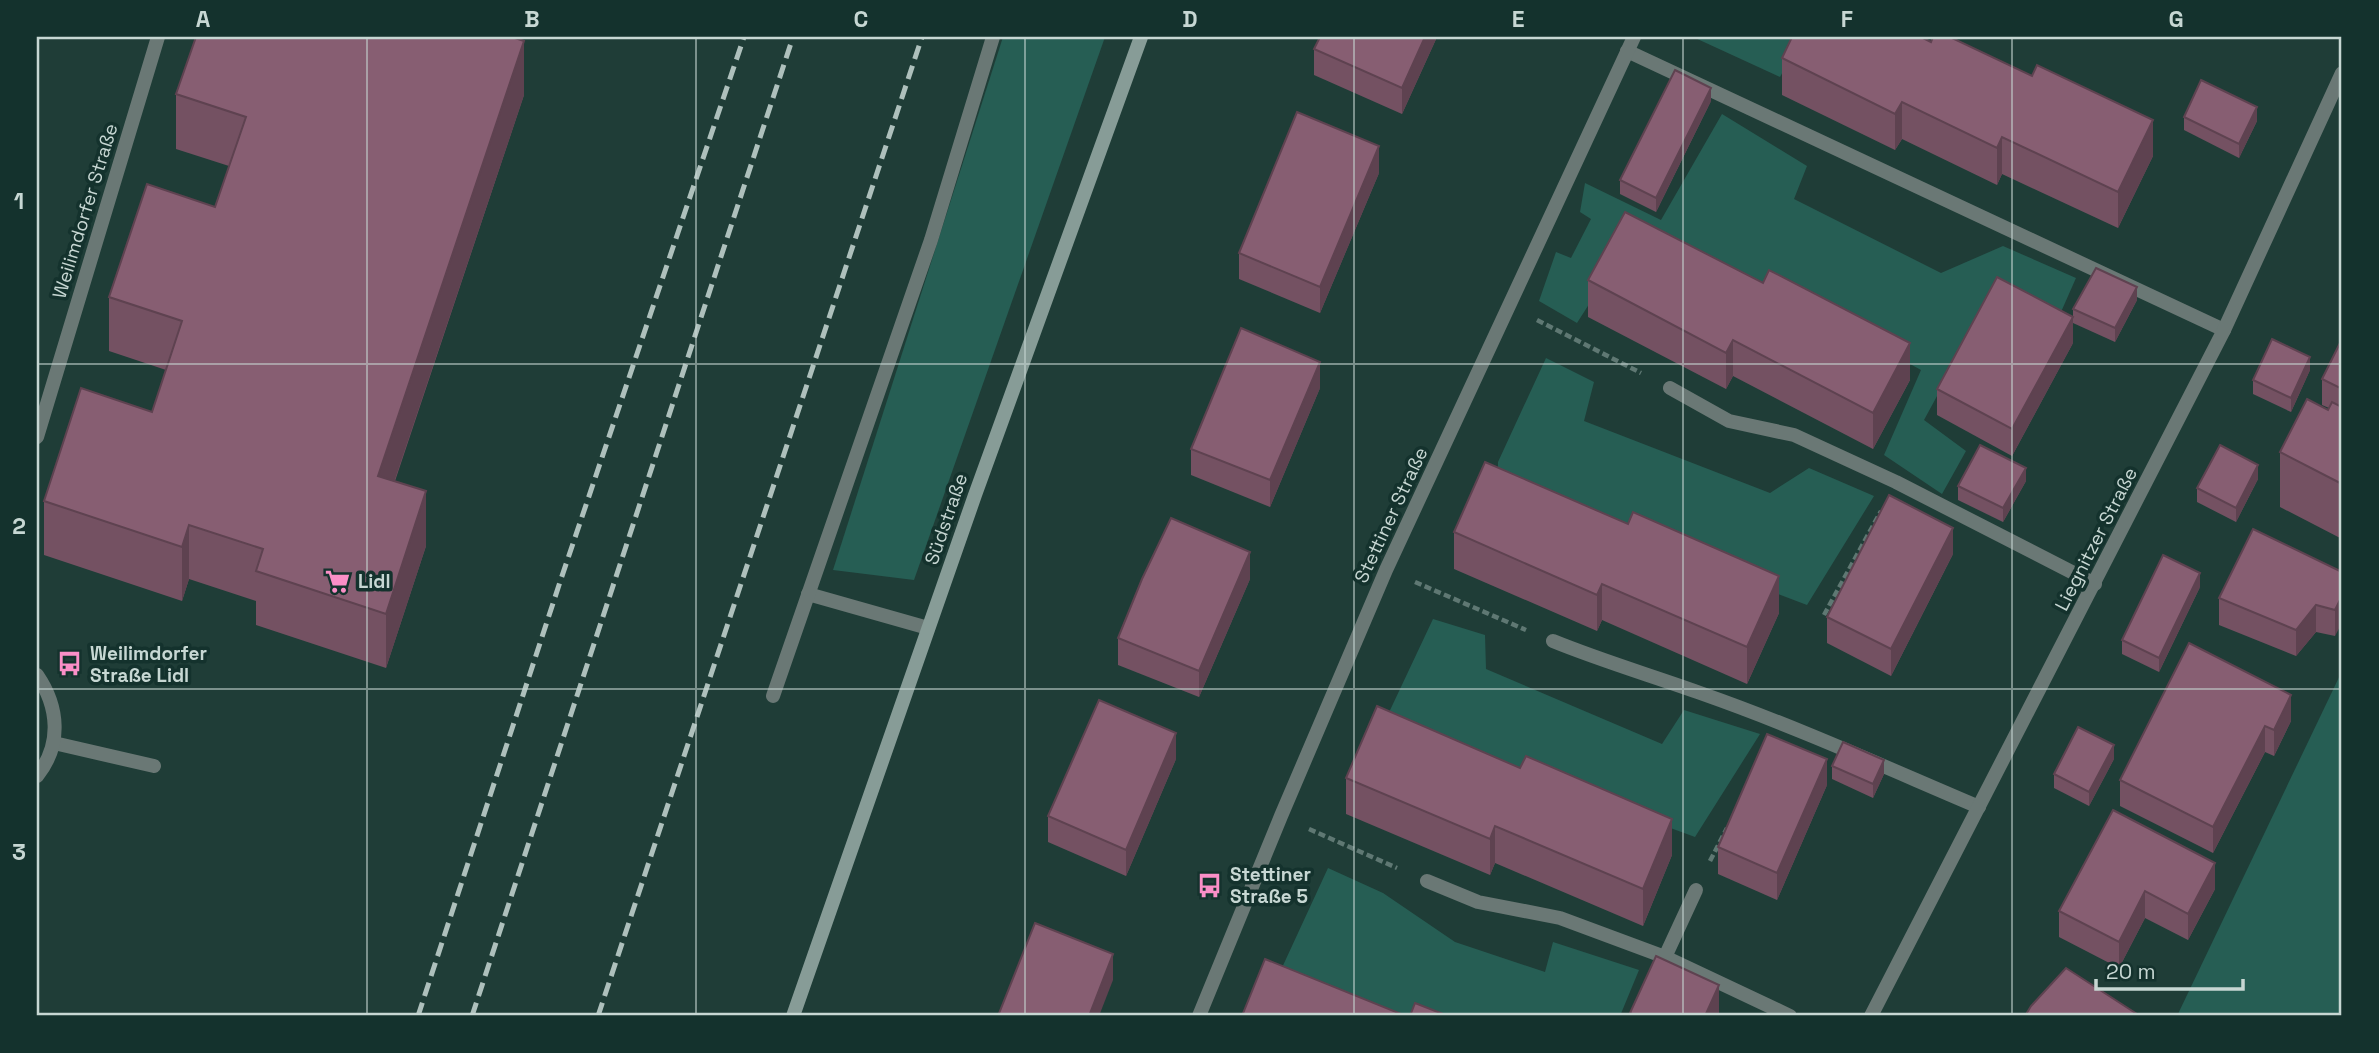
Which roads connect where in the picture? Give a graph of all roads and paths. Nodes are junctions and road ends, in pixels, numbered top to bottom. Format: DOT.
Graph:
graph roads {
  1 [pos="158,37"];
  2 [pos="993,37"];
  3 [pos="1141,37"];
  4 [pos="1634,37"];
  5 [pos="1627,51"];
  6 [pos="2342,73"];
  7 [pos="1508,306"];
  8 [pos="2224,330"];
  9 [pos="1670,388"];
  10 [pos="37,437"];
  11 [pos="1896,482"];
  12 [pos="1386,570"];
  13 [pos="2095,584"];
  14 [pos="808,594"];
  15 [pos="1824,615"];
  16 [pos="928,628"];
  17 [pos="1553,641"];
  18 [pos="37,675"];
  19 [pos="773,696"];
  20 [pos="54,743"];
  21 [pos="154,766"];
  22 [pos="37,776"];
  23 [pos="1979,807"];
  24 [pos="1280,816"];
  25 [pos="1731,820"];
  26 [pos="1427,881"];
  27 [pos="1696,890"];
  28 [pos="1665,957"];
  29 [pos="793,1016"];
  30 [pos="1199,1016"];
  31 [pos="1790,1016"];
  32 [pos="1871,1016"];
  1 -- 10 [label="street, Weilimdorfer Straße"];
  2 -- 14 [label="street"];
  3 -- 16 [label="main road, Südstraße"];
  4 -- 5 [label="street, Stettiner Straße"];
  5 -- 7 [label="street, Stettiner Straße"];
  5 -- 8 [label="street"];
  6 -- 8 [label="street, Liegnitzer Straße"];
  7 -- 9 [label="path"];
  7 -- 12 [label="street, Stettiner Straße"];
  8 -- 13 [label="street, Liegnitzer Straße"];
  9 -- 11 [label="street"];
  11 -- 13 [label="street"];
  11 -- 15 [label="path"];
  12 -- 17 [label="path"];
  12 -- 24 [label="street, Stettiner Straße"];
  13 -- 23 [label="street, Liegnitzer Straße"];
  14 -- 16 [label="street"];
  14 -- 19 [label="street"];
  16 -- 29 [label="main road, Südstraße"];
  17 -- 23 [label="street"];
  18 -- 20 [label="street"];
  20 -- 21 [label="street"];
  20 -- 22 [label="street"];
  23 -- 32 [label="street, Liegnitzer Straße"];
  24 -- 26 [label="path"];
  24 -- 30 [label="street, Stettiner Straße"];
  25 -- 27 [label="path"];
  26 -- 28 [label="street"];
  27 -- 28 [label="street"];
  28 -- 31 [label="street"];
}
